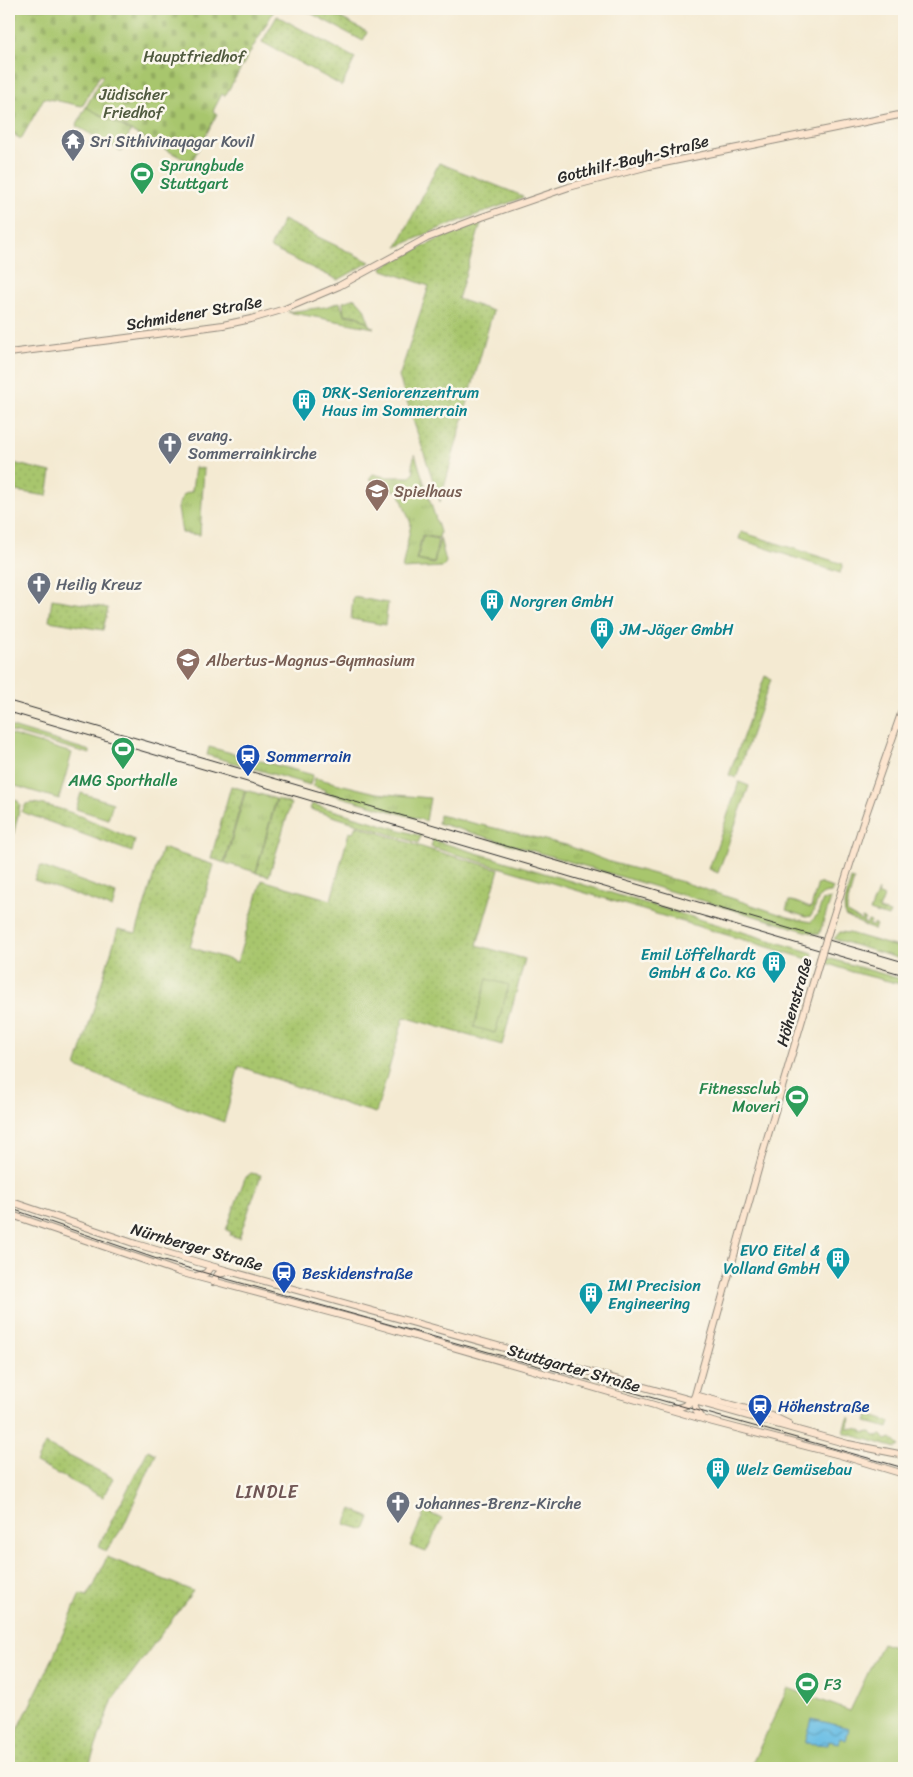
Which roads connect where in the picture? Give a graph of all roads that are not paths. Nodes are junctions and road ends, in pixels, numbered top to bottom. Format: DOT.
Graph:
graph roads {
  1 [pos="904,114"];
  2 [pos="427,238"];
  3 [pos="9,353"];
  4 [pos="904,705"];
  5 [pos="9,1201"];
  6 [pos="9,1214"];
  7 [pos="211,1266"];
  8 [pos="230,1272"];
  9 [pos="194,1276"];
  10 [pos="214,1282"];
  11 [pos="236,1288"];
  12 [pos="438,1330"];
  13 [pos="694,1398"];
  14 [pos="669,1409"];
  15 [pos="703,1419"];
  16 [pos="904,1455"];
  17 [pos="904,1474"];
  1 -- 2 [label="main road, Gotthilf-Bayh-Straße"];
  2 -- 3 [label="main road, Schmidener Straße"];
  4 -- 13 [label="main road, Höhenstraße, bridge"];
  5 -- 7 [label="main road, Nürnberger Straße"];
  6 -- 9 [label="main road, Nürnberger Straße"];
  7 -- 8 [label="main road, Nürnberger Straße"];
  7 -- 9 [label="main road"];
  8 -- 10 [label="main road"];
  8 -- 12 [label="main road, Nürnberger Straße"];
  9 -- 10 [label="main road, Nürnberger Straße"];
  10 -- 11 [label="main road, Nürnberger Straße"];
  11 -- 14 [label="main road, Stuttgarter Straße"];
  12 -- 13 [label="main road, Stuttgarter Straße"];
  13 -- 14 [label="main road"];
  13 -- 15 [label="main road"];
  13 -- 16 [label="main road, Stuttgarter Straße"];
  14 -- 15 [label="main road, Stuttgarter Straße"];
  15 -- 17 [label="main road, Stuttgarter Straße"];
}
